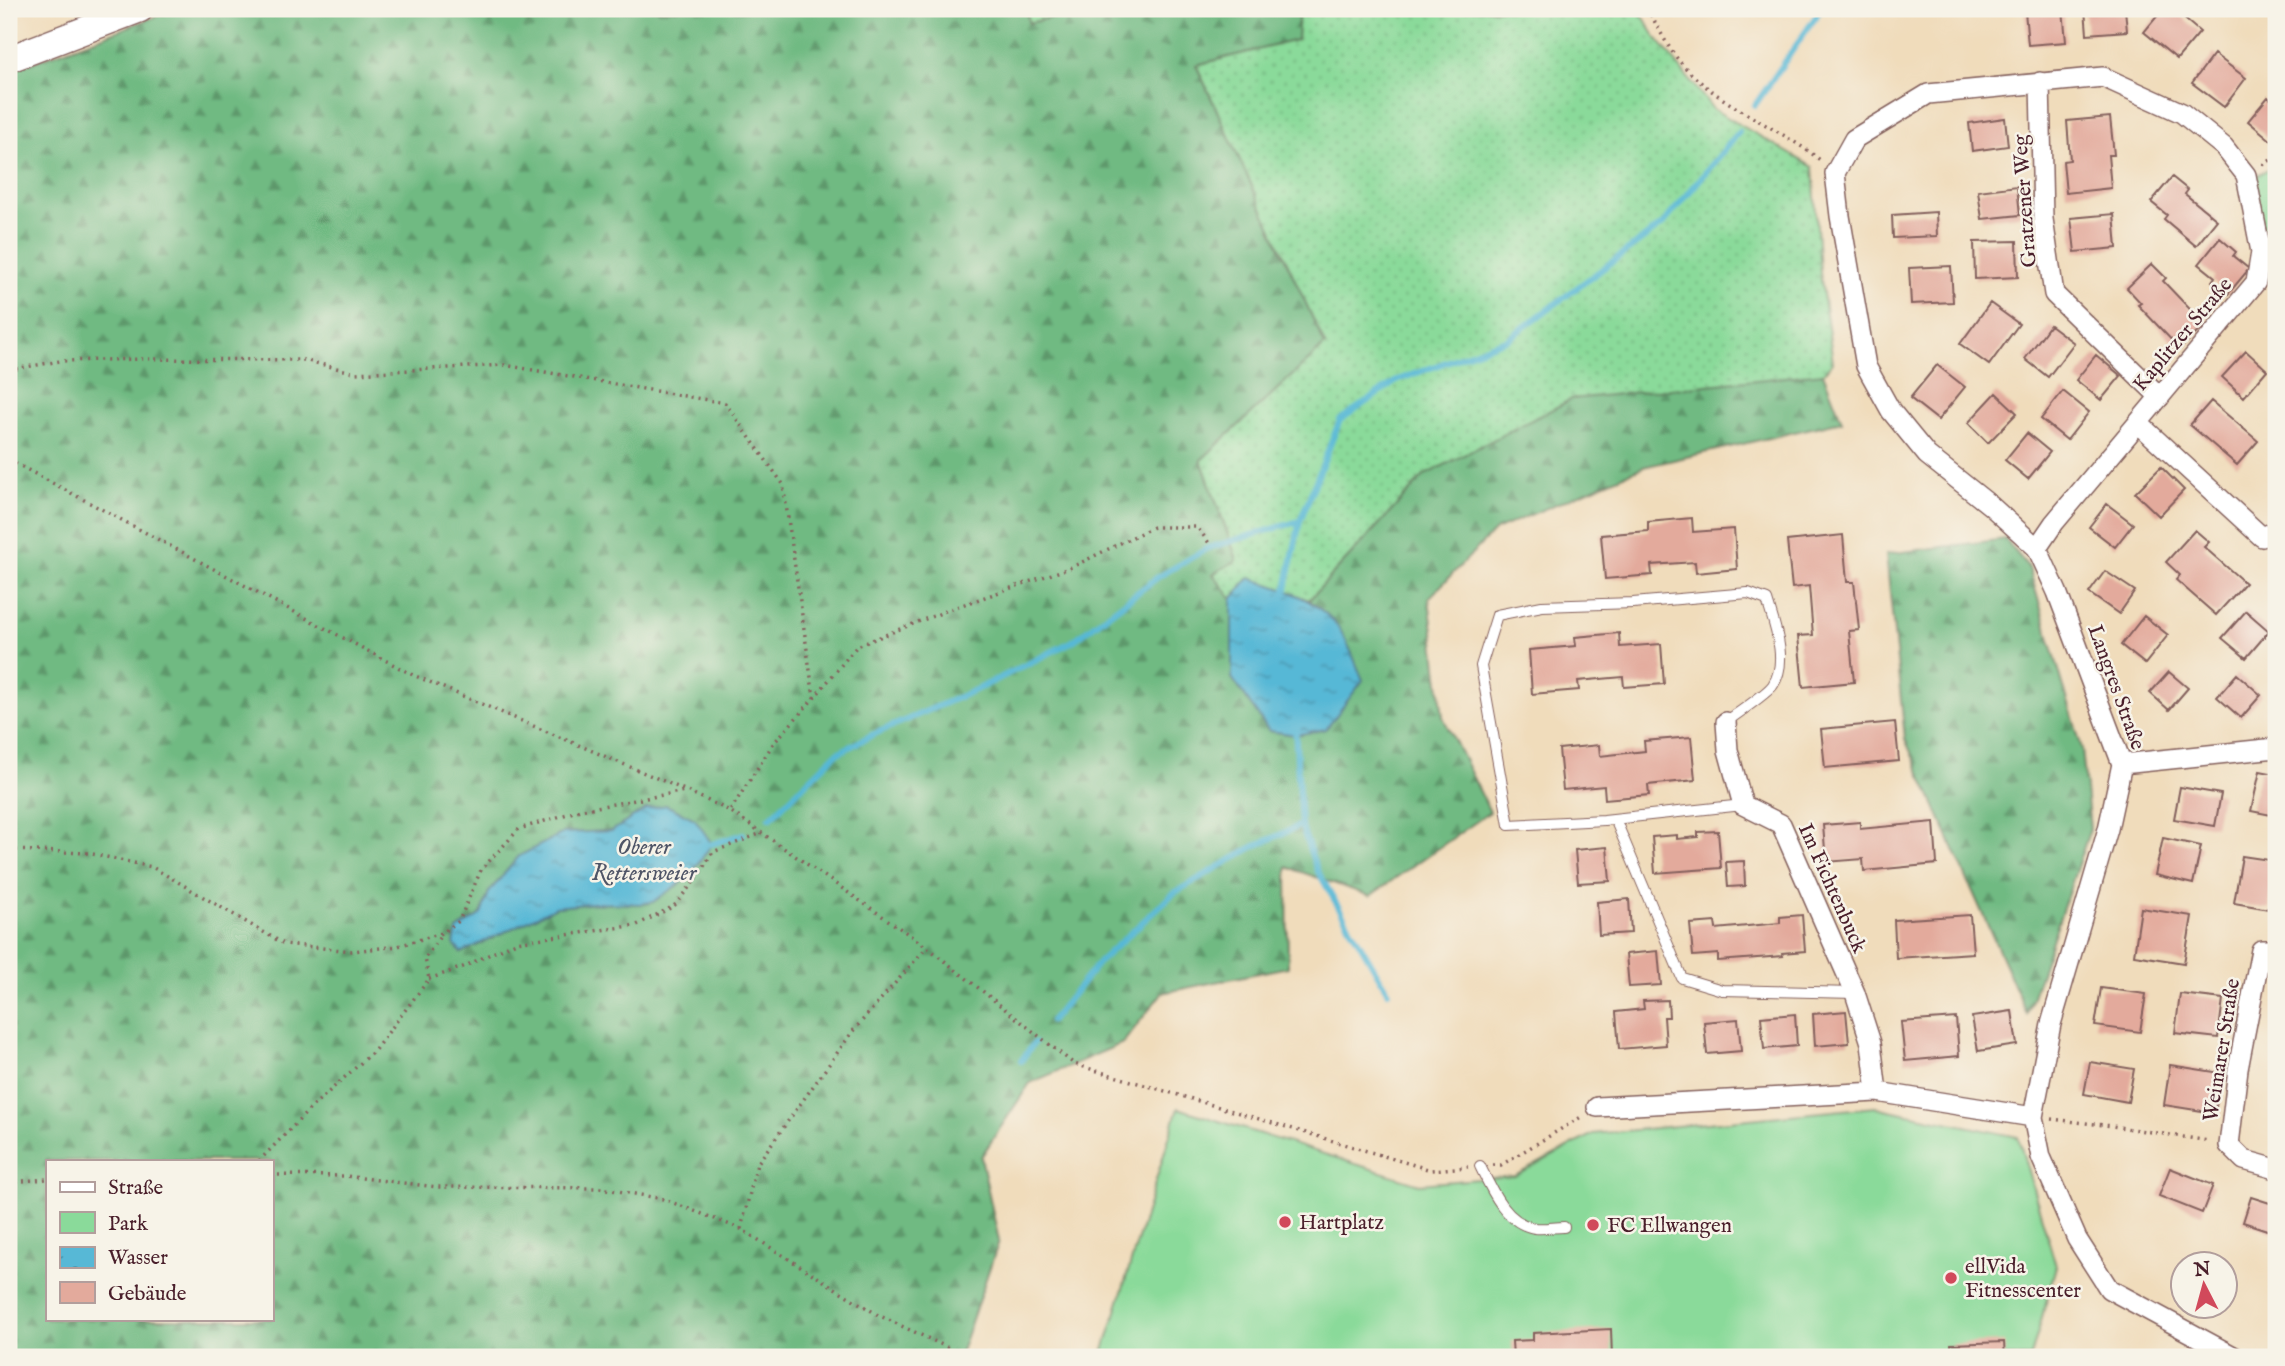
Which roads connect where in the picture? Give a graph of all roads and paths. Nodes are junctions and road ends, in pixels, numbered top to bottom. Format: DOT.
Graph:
graph roads {
  1 [pos="140,9"];
  2 [pos="1647,9"];
  3 [pos="9,59"];
  4 [pos="2040,82"];
  5 [pos="1836,173"];
  6 [pos="9,370"];
  7 [pos="2160,397"];
  8 [pos="2138,423"];
  9 [pos="9,460"];
  10 [pos="2276,531"];
  11 [pos="1209,543"];
  12 [pos="2037,548"];
  13 [pos="814,698"];
  14 [pos="1726,722"];
  15 [pos="2276,748"];
  16 [pos="2122,764"];
  17 [pos="687,791"];
  18 [pos="1743,805"];
  19 [pos="730,811"];
  20 [pos="1615,819"];
  21 [pos="762,833"];
  22 [pos="9,850"];
  23 [pos="442,933"];
  24 [pos="928,947"];
  25 [pos="2269,950"];
  26 [pos="429,979"];
  27 [pos="1855,993"];
  28 [pos="1877,1092"];
  29 [pos="1597,1107"];
  30 [pos="2033,1117"];
  31 [pos="2229,1144"];
  32 [pos="260,1160"];
  33 [pos="1480,1166"];
  34 [pos="2276,1169"];
  35 [pos="273,1175"];
  36 [pos="46,1179"];
  37 [pos="9,1182"];
  38 [pos="1564,1227"];
  39 [pos="740,1229"];
  40 [pos="968,1357"];
  41 [pos="2235,1357"];
  1 -- 3 [label="main road"];
  2 -- 5 [label="path"];
  4 -- 5 [label="street, Kaplitzer Straße"];
  4 -- 7 [label="street, Gratzener Weg"];
  4 -- 7 [label="street, Kaplitzer Straße"];
  5 -- 12 [label="street, Langres Straße"];
  6 -- 13 [label="path"];
  7 -- 8 [label="street, Kaplitzer Straße"];
  8 -- 10 [label="street"];
  8 -- 12 [label="street, Kaplitzer Straße"];
  9 -- 17 [label="path"];
  11 -- 13 [label="path"];
  12 -- 16 [label="street, Langres Straße"];
  13 -- 19 [label="path"];
  14 -- 18 [label="street"];
  14 -- 20 [label="lane"];
  15 -- 16 [label="street"];
  16 -- 30 [label="street, Langres Straße"];
  17 -- 19 [label="path"];
  17 -- 23 [label="path"];
  18 -- 20 [label="lane"];
  18 -- 27 [label="street, Im Fichtenbuck"];
  19 -- 21 [label="path"];
  20 -- 27 [label="lane"];
  21 -- 24 [label="path"];
  21 -- 26 [label="path"];
  22 -- 23 [label="path"];
  23 -- 26 [label="path"];
  24 -- 33 [label="path"];
  24 -- 39 [label="path"];
  25 -- 31 [label="street, Weimarer Straße"];
  26 -- 32 [label="path"];
  27 -- 28 [label="street, Im Fichtenbuck"];
  28 -- 29 [label="street"];
  28 -- 30 [label="street"];
  29 -- 33 [label="path"];
  30 -- 31 [label="path"];
  30 -- 41 [label="street, Langres Straße"];
  31 -- 34 [label="street, Weimarer Straße"];
  33 -- 38 [label="lane"];
  35 -- 39 [label="path"];
  36 -- 37 [label="path"];
  39 -- 40 [label="path"];
}
